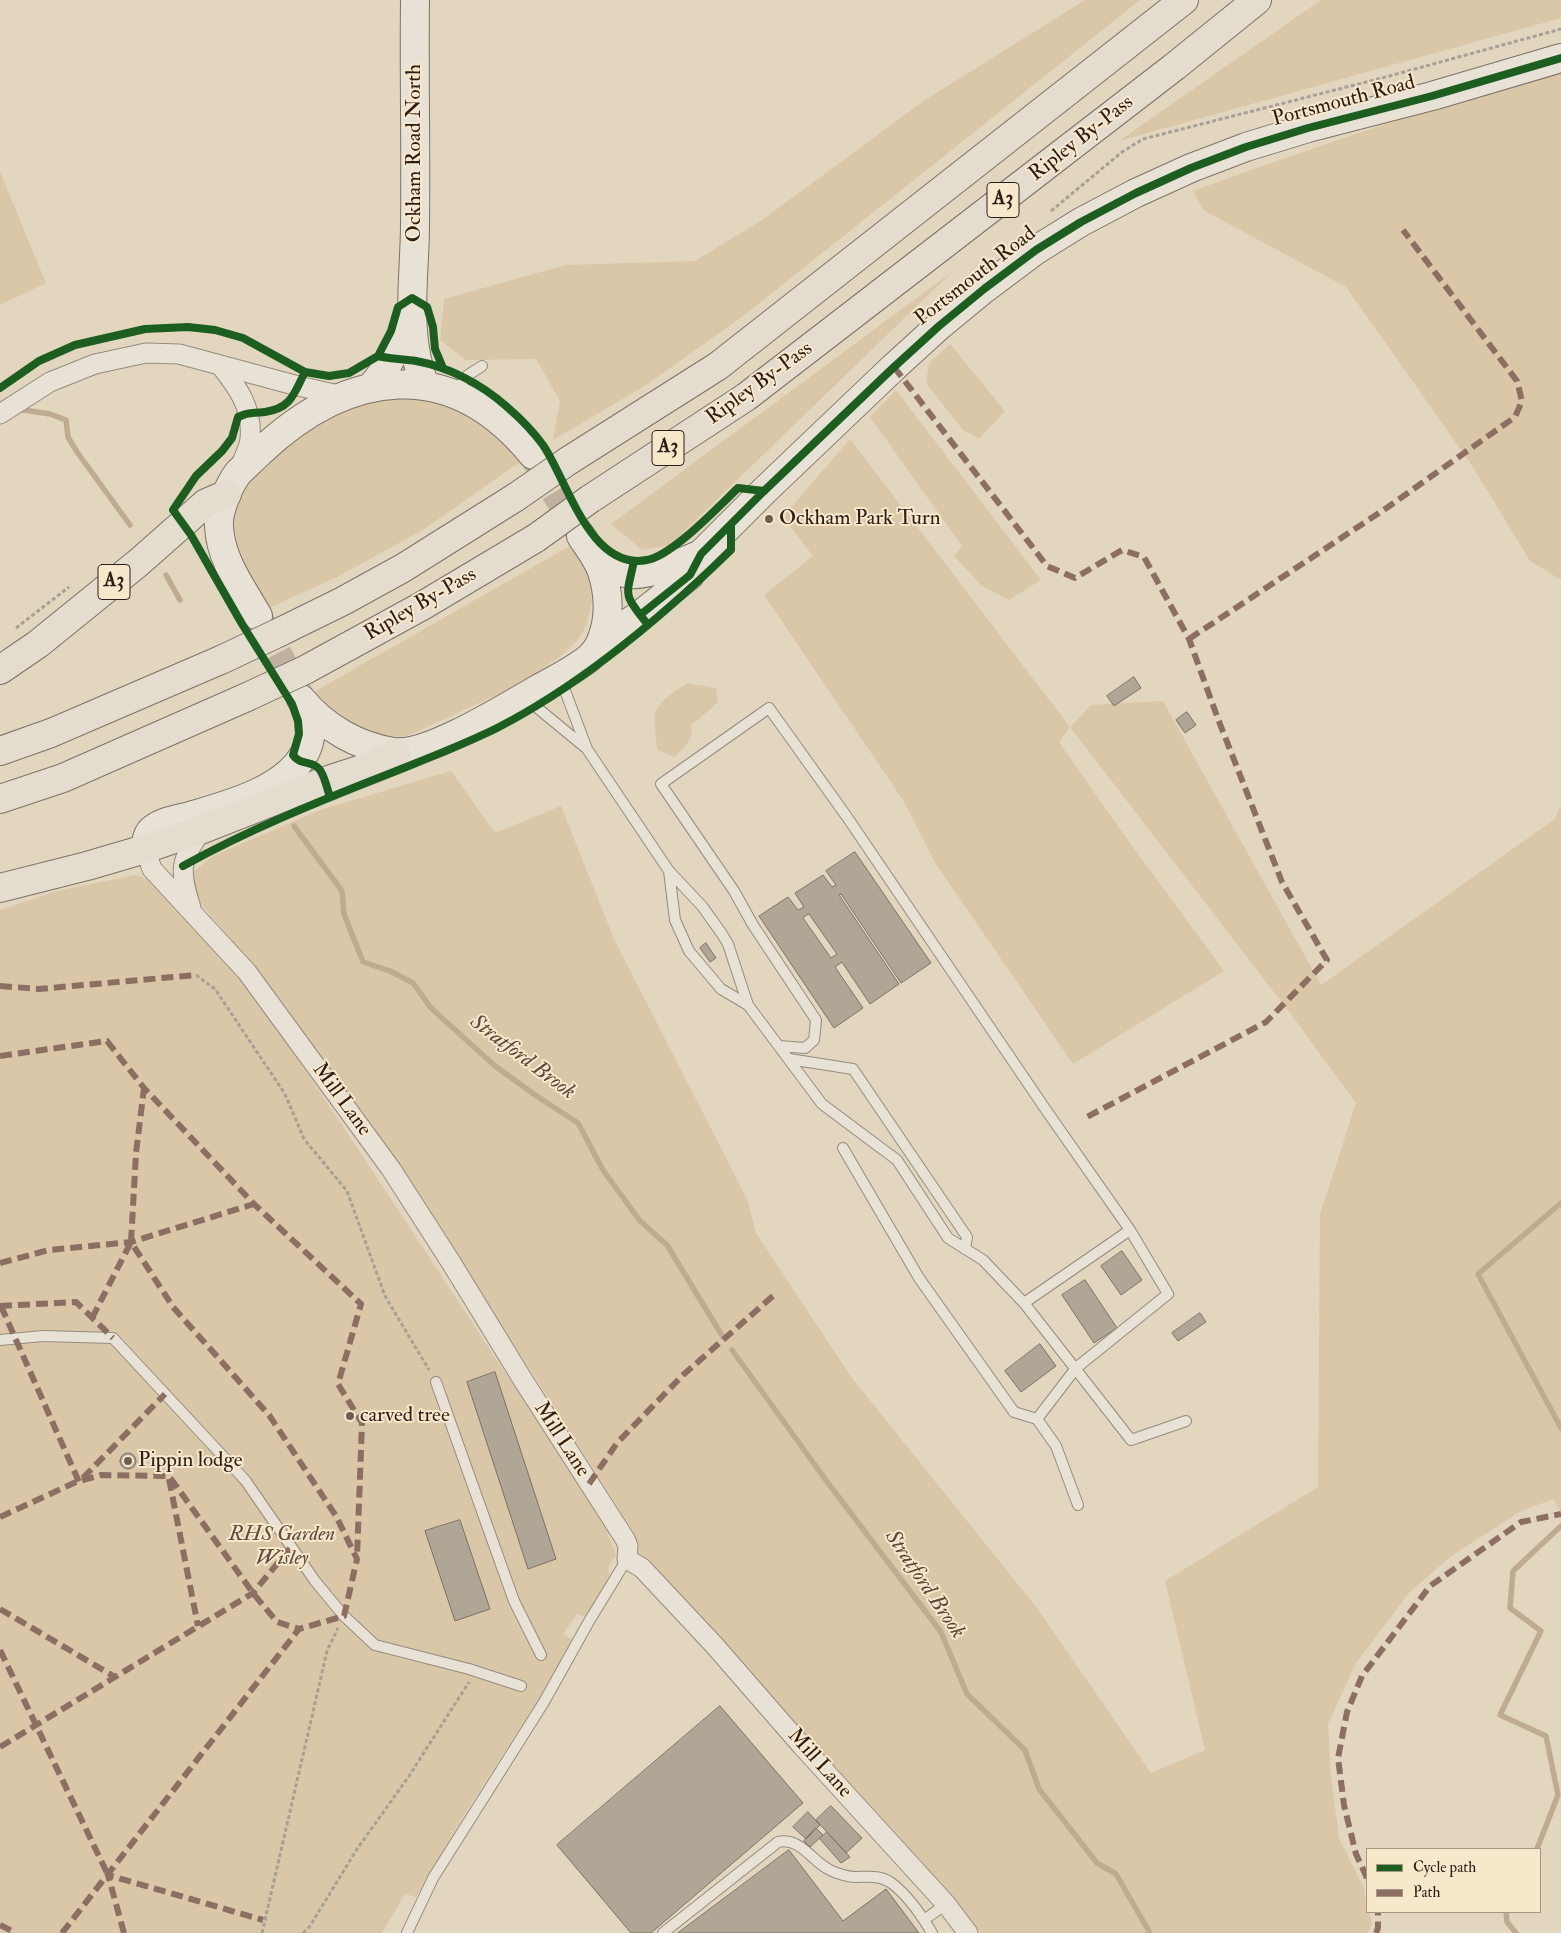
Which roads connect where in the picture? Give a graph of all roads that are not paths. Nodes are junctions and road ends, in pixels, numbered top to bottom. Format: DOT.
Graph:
graph roads {
  1 [pos="415,0"];
  2 [pos="1184,0"];
  3 [pos="1257,0"];
  4 [pos="1561,58"];
  5 [pos="412,305"];
  6 [pos="220,365"];
  7 [pos="482,366"];
  8 [pos="425,386"];
  9 [pos="371,387"];
  10 [pos="454,394"];
  11 [pos="344,396"];
  12 [pos="0,414"];
  13 [pos="532,455"];
  14 [pos="232,484"];
  15 [pos="581,536"];
  16 [pos="701,554"];
  17 [pos="597,560"];
  18 [pos="258,616"];
  19 [pos="602,640"];
  20 [pos="0,670"];
  21 [pos="569,671"];
  22 [pos="522,699"];
  23 [pos="587,749"];
  24 [pos="0,751"];
  25 [pos="396,752"];
  26 [pos="0,799"];
  27 [pos="203,829"];
  28 [pos="145,849"];
  29 [pos="669,871"];
  30 [pos="0,888"];
  31 [pos="192,911"];
  32 [pos="748,1005"];
  33 [pos="779,1046"];
  34 [pos="789,1059"];
  35 [pos="843,1148"];
  36 [pos="1130,1230"];
  37 [pos="965,1249"];
  38 [pos="1024,1303"];
  39 [pos="0,1340"];
  40 [pos="1076,1368"];
  41 [pos="436,1382"];
  42 [pos="1037,1419"];
  43 [pos="1186,1421"];
  44 [pos="1078,1505"];
  45 [pos="627,1559"];
  46 [pos="541,1655"];
  47 [pos="521,1686"];
  48 [pos="946,1904"];
  49 [pos="924,1920"];
  50 [pos="407,1933"];
  51 [pos="663,1933"];
  52 [pos="932,1933"];
  53 [pos="968,1933"];
  1 -- 5 [label="main road, Ockham Road North"];
  2 -- 24 [label="highway, Ripley By-Pass / A3, bridge"];
  3 -- 26 [label="highway, Ripley By-Pass / A3, bridge"];
  4 -- 16 [label="main road, Portsmouth Road"];
  5 -- 8 [label="main road, Ockham Road North"];
  5 -- 9 [label="main road, Ockham Road North"];
  6 -- 11 [label="street"];
  6 -- 12 [label="street"];
  6 -- 14 [label="street"];
  7 -- 10 [label="lane"];
  8 -- 9 [label="main road"];
  8 -- 10 [label="main road"];
  9 -- 11 [label="main road"];
  10 -- 13 [label="main road"];
  11 -- 14 [label="main road"];
  14 -- 18 [label="main road"];
  14 -- 20 [label="highway, A3"];
  15 -- 17 [label="main road"];
  16 -- 17 [label="main road, Portsmouth Road"];
  16 -- 19 [label="main road, Portsmouth Road"];
  17 -- 19 [label="main road"];
  19 -- 21 [label="main road"];
  21 -- 22 [label="main road"];
  21 -- 23 [label="lane"];
  22 -- 23 [label="lane"];
  22 -- 25 [label="main road"];
  23 -- 29 [label="lane"];
  25 -- 27 [label="highway"];
  25 -- 28 [label="main road"];
  27 -- 28 [label="highway"];
  27 -- 31 [label="street, Mill Lane"];
  28 -- 30 [label="highway"];
  28 -- 31 [label="street, Mill Lane"];
  29 -- 32 [label="lane"];
  29 -- 32 [label="lane"];
  31 -- 45 [label="street, Mill Lane"];
  32 -- 33 [label="lane"];
  33 -- 34 [label="lane"];
  33 -- 36 [label="lane"];
  34 -- 37 [label="lane"];
  34 -- 37 [label="lane"];
  35 -- 42 [label="lane"];
  36 -- 38 [label="lane"];
  36 -- 40 [label="lane"];
  37 -- 38 [label="lane"];
  38 -- 40 [label="lane"];
  39 -- 47 [label="lane"];
  40 -- 42 [label="lane"];
  40 -- 43 [label="lane"];
  41 -- 46 [label="lane"];
  42 -- 44 [label="lane"];
  45 -- 48 [label="street, Mill Lane"];
  45 -- 50 [label="lane"];
  48 -- 49 [label="lane"];
  48 -- 53 [label="street, Mill Lane"];
  49 -- 51 [label="lane"];
  49 -- 52 [label="lane"];
}
